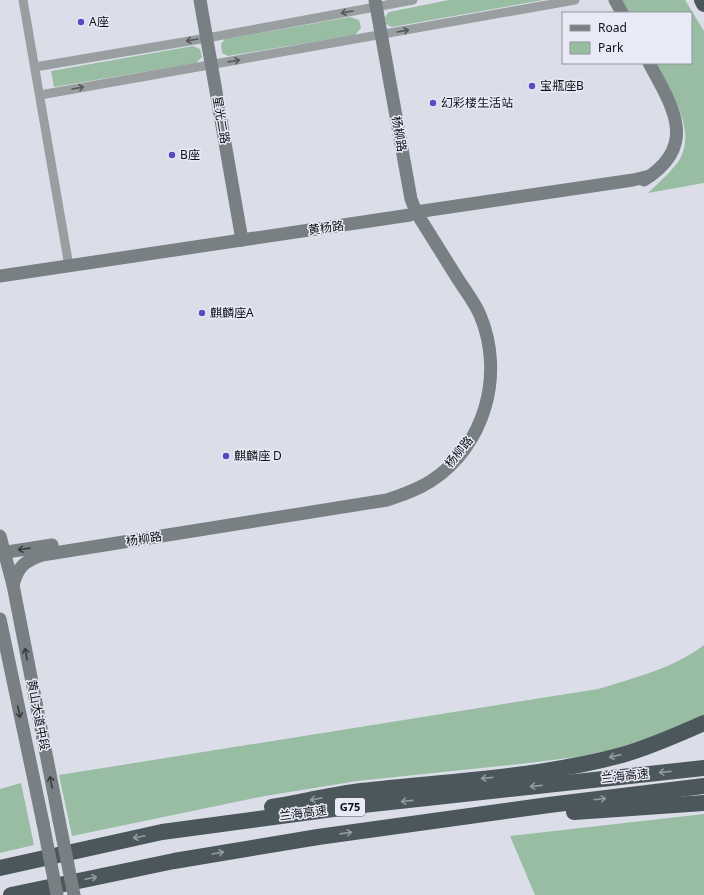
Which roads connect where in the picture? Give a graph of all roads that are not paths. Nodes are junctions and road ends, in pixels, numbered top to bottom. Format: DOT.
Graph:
graph roads {
  1 [pos="23,0"];
  2 [pos="200,0"];
  3 [pos="413,0"];
  4 [pos="575,0"];
  5 [pos="615,0"];
  6 [pos="702,0"];
  7 [pos="372,4"];
  8 [pos="704,4"];
  9 [pos="621,12"];
  10 [pos="378,35"];
  11 [pos="207,38"];
  12 [pos="212,64"];
  13 [pos="650,64"];
  14 [pos="35,67"];
  15 [pos="40,95"];
  16 [pos="415,215"];
  17 [pos="242,240"];
  18 [pos="69,266"];
  19 [pos="0,276"];
  20 [pos="0,536"];
  21 [pos="2,552"];
  22 [pos="13,585"];
  23 [pos="0,619"];
  24 [pos="704,723"];
  25 [pos="704,768"];
  26 [pos="704,786"];
  27 [pos="704,803"];
  28 [pos="436,820"];
  29 [pos="162,832"];
  30 [pos="0,868"];
  31 [pos="11,895"];
  32 [pos="57,895"];
  33 [pos="74,895"];
  1 -- 14 [label="street"];
  2 -- 11 [label="street, 星光二路"];
  3 -- 7 [label="street"];
  10 -- 4 [label="street, one-way"];
  5 -- 9 [label="street"];
  6 -- 8 [label="highway"];
  7 -- 10 [label="street, 杨柳路"];
  7 -- 11 [label="street, one-way"];
  12 -- 10 [label="street, one-way"];
  10 -- 16 [label="street, 杨柳路"];
  11 -- 12 [label="street, 星光二路"];
  11 -- 14 [label="street, one-way"];
  15 -- 12 [label="street, one-way"];
  12 -- 17 [label="street, 星光二路"];
  13 -- 16 [label="street, 黄杨路"];
  14 -- 15 [label="street"];
  15 -- 18 [label="street"];
  16 -- 17 [label="street, 黄杨路"];
  16 -- 21 [label="street, 杨柳路, one-way"];
  16 -- 22 [label="street, 杨柳路"];
  17 -- 18 [label="street, 黄杨路"];
  18 -- 19 [label="street, 黄杨路"];
  20 -- 21 [label="street, 黄山大道中段"];
  21 -- 22 [label="street, 黄山大道中段"];
  33 -- 22 [label="street, 黄山大道中段, one-way, bridge"];
  23 -- 32 [label="street, 黄山大道中段, one-way, bridge"];
  24 -- 29 [label="highway, one-way"];
  25 -- 29 [label="highway, 兰海高速 / G75, one-way"];
  28 -- 26 [label="highway, one-way"];
  27 -- 28 [label="highway, G75"];
  31 -- 28 [label="highway, 兰海高速 / G75, one-way"];
  29 -- 30 [label="highway, 兰海高速 / G75, one-way"];
}
